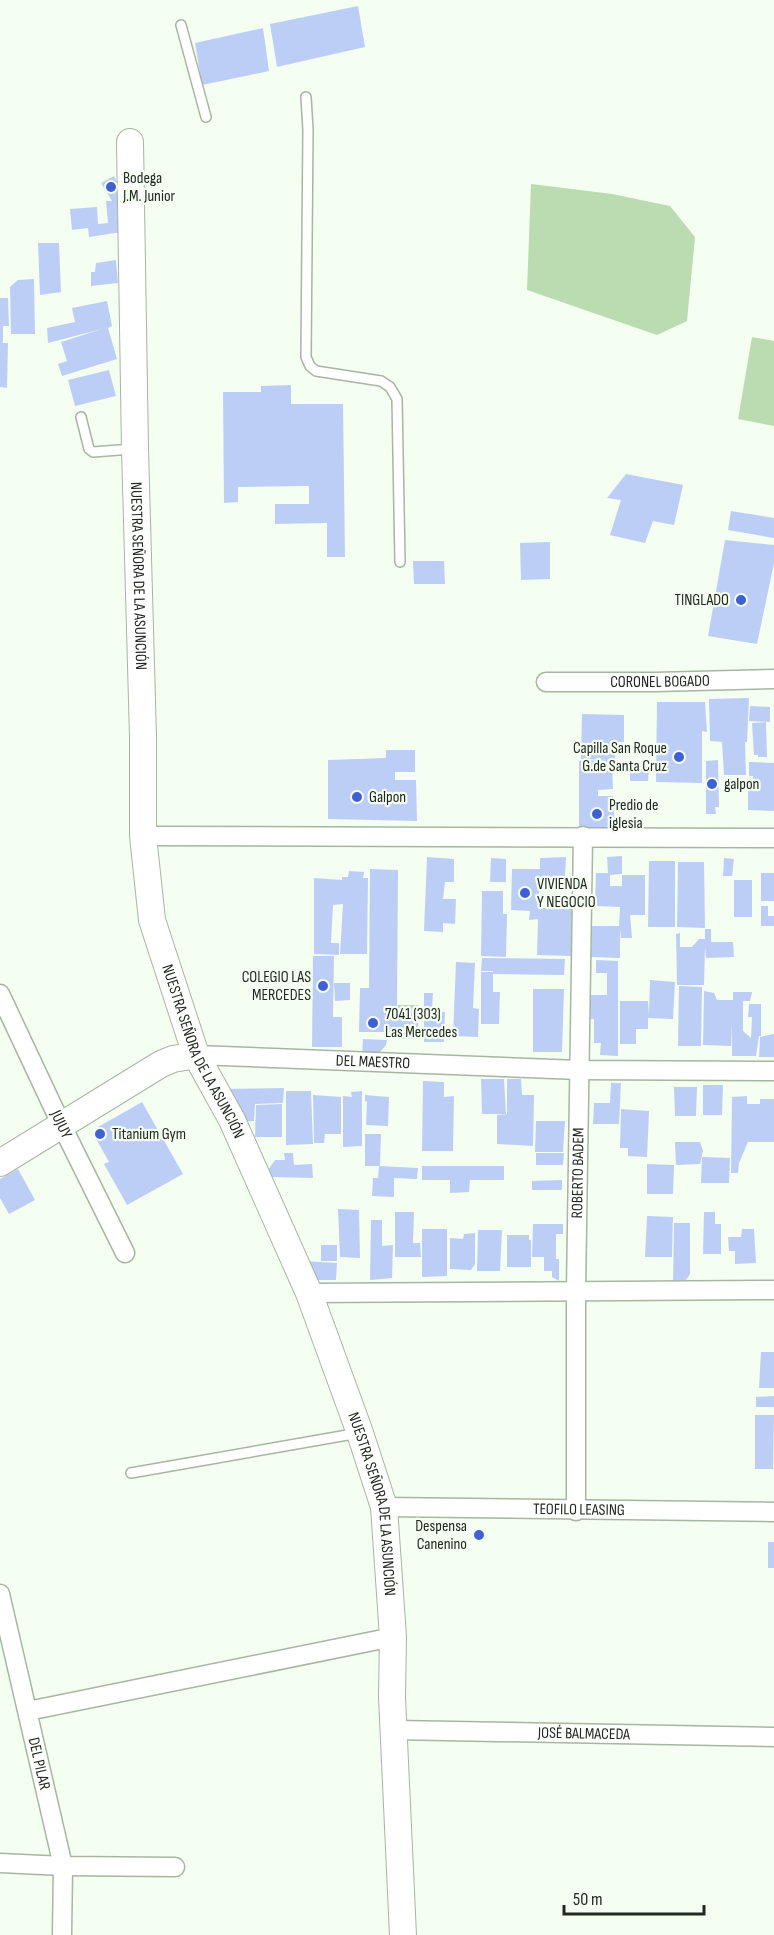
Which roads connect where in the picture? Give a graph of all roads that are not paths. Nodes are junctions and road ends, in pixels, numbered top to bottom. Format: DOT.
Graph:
graph roads {
  1 [pos="181,25"];
  2 [pos="306,97"];
  3 [pos="206,117"];
  4 [pos="130,142"];
  5 [pos="81,417"];
  6 [pos="135,449"];
  7 [pos="400,562"];
  8 [pos="774,679"];
  9 [pos="546,681"];
  10 [pos="143,836"];
  11 [pos="583,836"];
  12 [pos="774,838"];
  13 [pos="0,994"];
  14 [pos="196,1055"];
  15 [pos="579,1070"];
  16 [pos="774,1071"];
  17 [pos="62,1126"];
  18 [pos="0,1163"];
  19 [pos="125,1253"];
  20 [pos="774,1290"];
  21 [pos="576,1291"];
  22 [pos="309,1293"];
  23 [pos="360,1433"];
  24 [pos="131,1473"];
  25 [pos="384,1507"];
  26 [pos="576,1511"];
  27 [pos="774,1512"];
  28 [pos="0,1594"];
  29 [pos="393,1637"];
  30 [pos="28,1711"];
  31 [pos="395,1730"];
  32 [pos="774,1737"];
  33 [pos="0,1863"];
  34 [pos="63,1866"];
  35 [pos="175,1867"];
  36 [pos="62,1935"];
  37 [pos="403,1935"];
  1 -- 3 [label="lane"];
  2 -- 7 [label="lane"];
  4 -- 6 [label="street, NUESTRA SEÑORA DE LA ASUNCIÓN"];
  5 -- 6 [label="lane"];
  6 -- 10 [label="street, NUESTRA SEÑORA DE LA ASUNCIÓN"];
  8 -- 9 [label="street, CORONEL BOGADO"];
  10 -- 11 [label="street"];
  10 -- 14 [label="street, NUESTRA SEÑORA DE LA ASUNCIÓN"];
  11 -- 12 [label="street"];
  11 -- 15 [label="street, ROBERTO BADEM"];
  13 -- 17 [label="street, JUJUY"];
  14 -- 15 [label="street, DEL MAESTRO"];
  14 -- 17 [label="street, DEL MAESTRO"];
  14 -- 22 [label="street, NUESTRA SEÑORA DE LA ASUNCIÓN"];
  15 -- 16 [label="street, DEL MAESTRO"];
  15 -- 21 [label="street, ROBERTO BADEM"];
  17 -- 18 [label="street, DEL MAESTRO"];
  17 -- 19 [label="street, JUJUY"];
  20 -- 21 [label="street"];
  21 -- 22 [label="street"];
  21 -- 26 [label="street, ROBERTO BADEM"];
  22 -- 23 [label="street, NUESTRA SEÑORA DE LA ASUNCIÓN"];
  23 -- 24 [label="lane"];
  23 -- 25 [label="street, NUESTRA SEÑORA DE LA ASUNCIÓN"];
  25 -- 26 [label="street, TEOFILO LEASING"];
  25 -- 29 [label="street, NUESTRA SEÑORA DE LA ASUNCIÓN"];
  26 -- 27 [label="street, TEOFILO LEASING"];
  28 -- 30 [label="street, DEL PILAR"];
  29 -- 30 [label="street"];
  29 -- 31 [label="street, NUESTRA SEÑORA DE LA ASUNCIÓN"];
  30 -- 34 [label="street, DEL PILAR"];
  31 -- 32 [label="street, JOSÉ BALMACEDA"];
  31 -- 37 [label="street, NUESTRA SEÑORA DE LA ASUNCIÓN"];
  33 -- 34 [label="street"];
  34 -- 35 [label="street"];
  34 -- 36 [label="street, DEL PILAR"];
}
